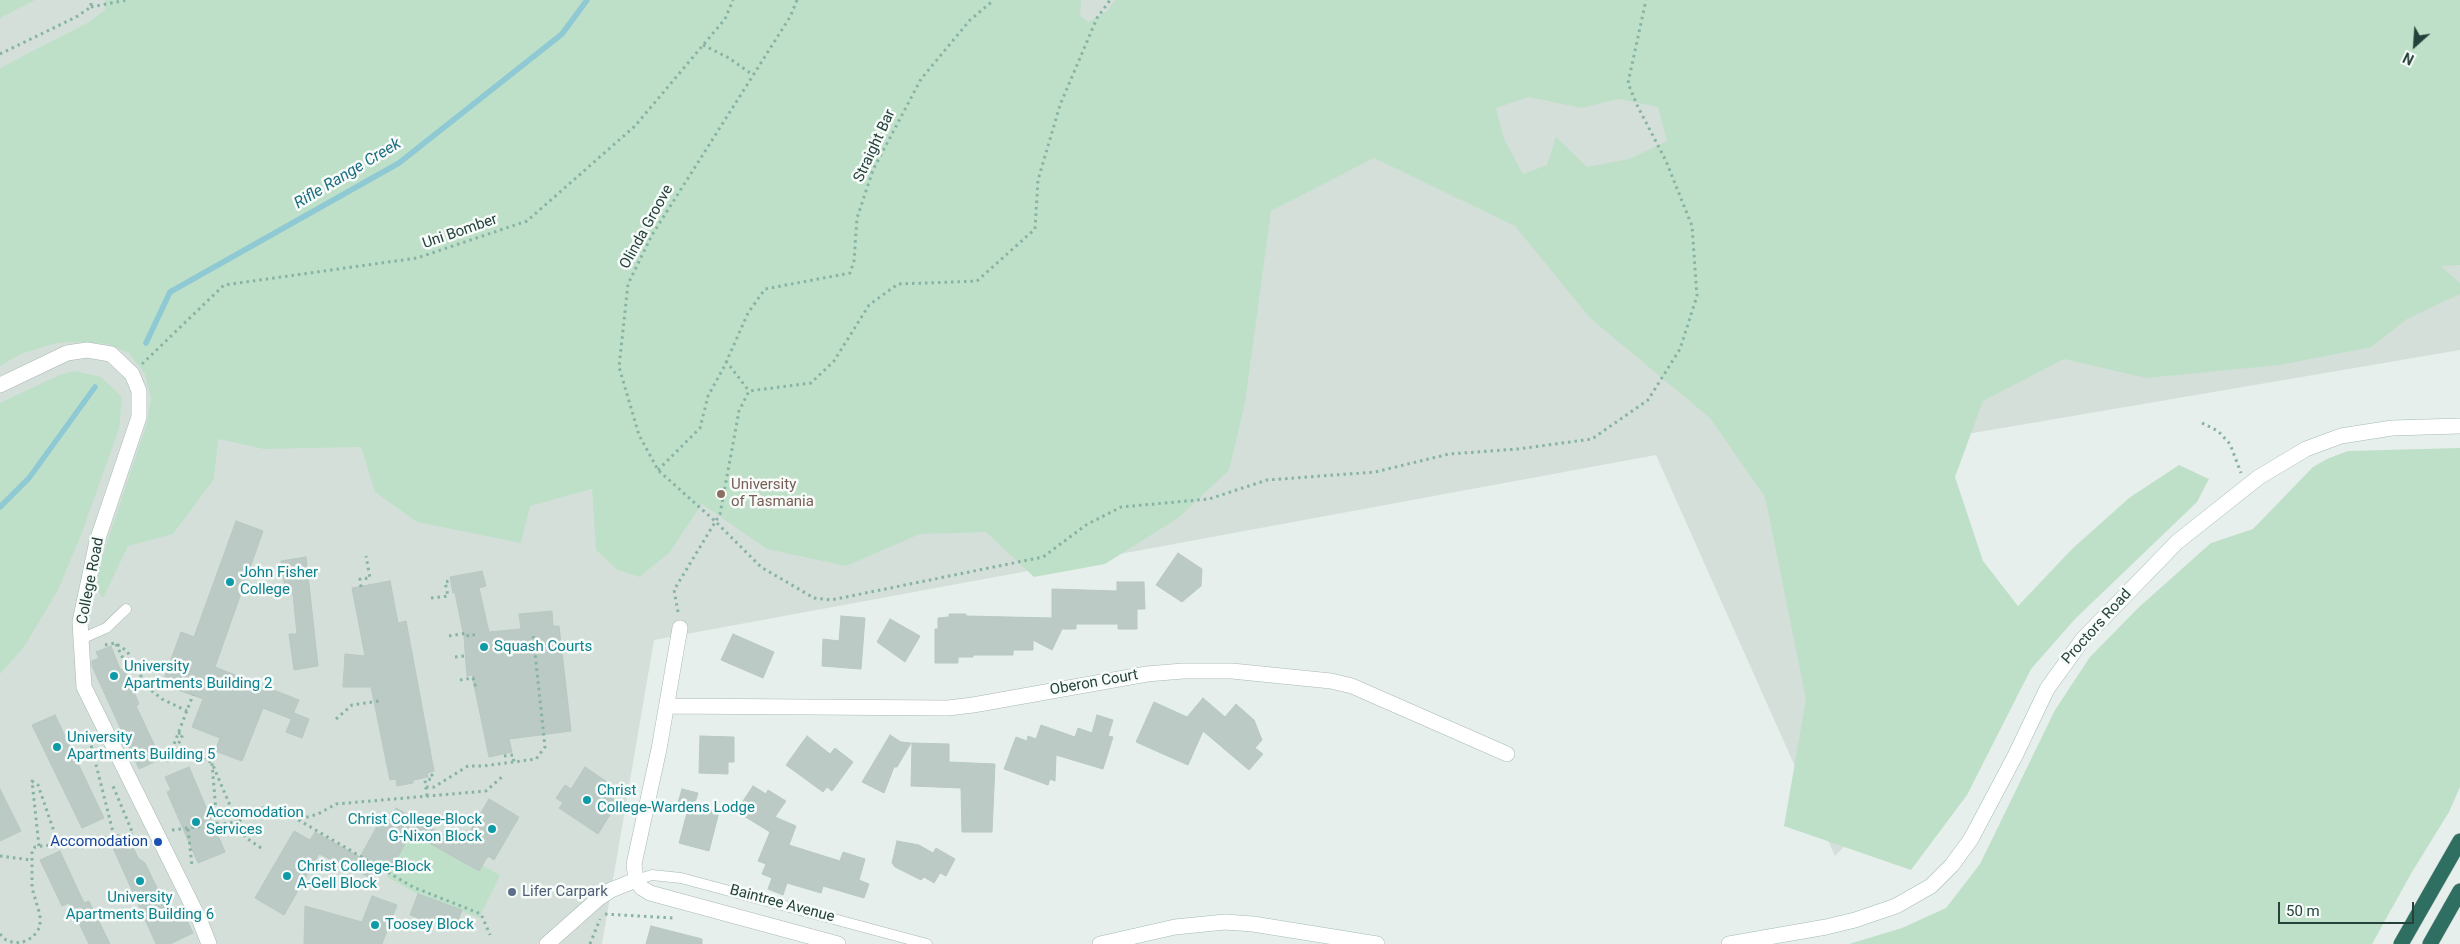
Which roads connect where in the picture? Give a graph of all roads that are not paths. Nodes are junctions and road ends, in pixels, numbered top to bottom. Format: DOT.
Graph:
graph roads {
  1 [pos="0,385"];
  2 [pos="2460,426"];
  3 [pos="126,609"];
  4 [pos="680,628"];
  5 [pos="81,639"];
  6 [pos="667,706"];
  7 [pos="1507,754"];
  8 [pos="2460,841"];
  9 [pos="636,880"];
  10 [pos="2460,891"];
  11 [pos="209,944"];
  12 [pos="547,944"];
  13 [pos="838,944"];
  14 [pos="927,944"];
  15 [pos="1100,944"];
  16 [pos="1377,944"];
  17 [pos="1729,944"];
  18 [pos="2401,944"];
  19 [pos="2430,944"];
  1 -- 5 [label="street, College Road"];
  2 -- 17 [label="street, Proctors Road"];
  3 -- 5 [label="lane"];
  4 -- 6 [label="street"];
  5 -- 11 [label="street, College Road"];
  6 -- 7 [label="street, Oberon Court"];
  6 -- 9 [label="street"];
  8 -- 18 [label="highway"];
  9 -- 12 [label="street"];
  9 -- 13 [label="street, Baintree Avenue"];
  9 -- 14 [label="lane, Baintree Avenue"];
  10 -- 19 [label="highway"];
  15 -- 16 [label="street"];
}
